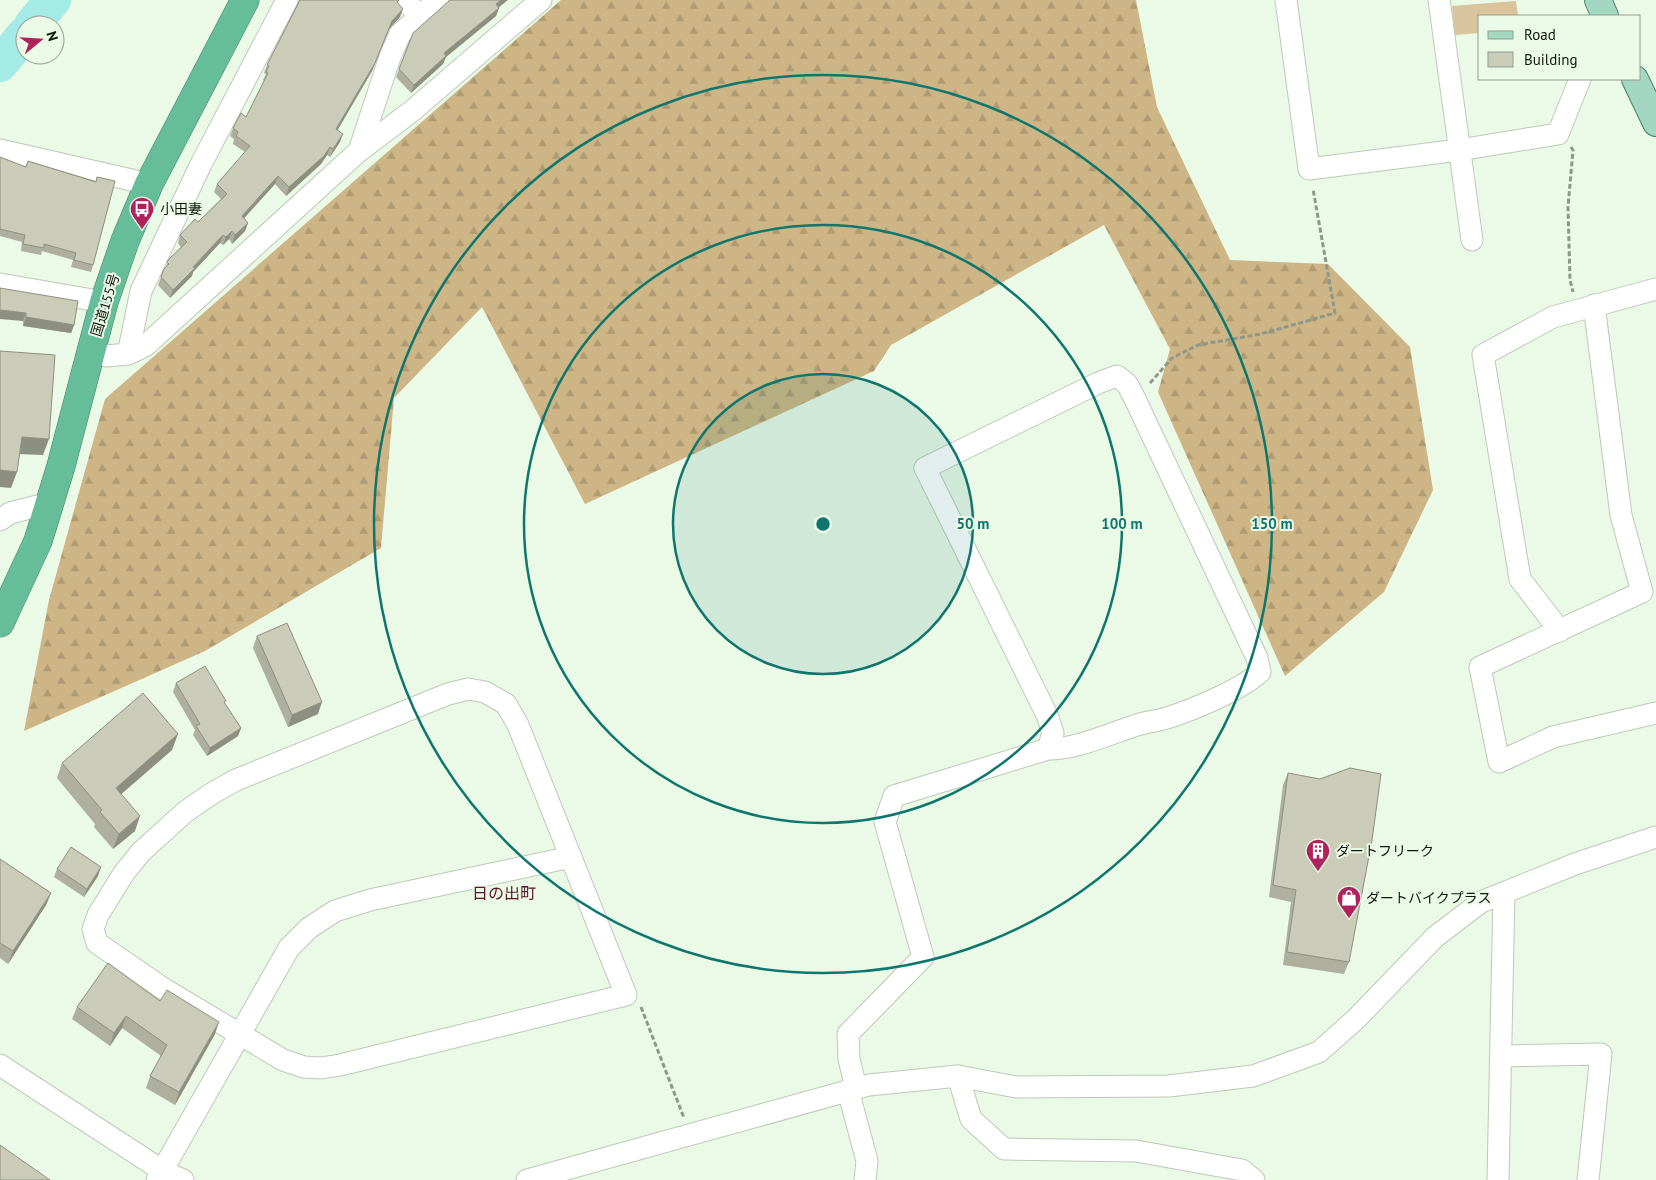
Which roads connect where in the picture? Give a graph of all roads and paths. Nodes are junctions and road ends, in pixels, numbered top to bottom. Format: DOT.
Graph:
graph roads {
  1 [pos="246,0"];
  2 [pos="287,0"];
  3 [pos="406,0"];
  4 [pos="438,0"];
  5 [pos="541,0"];
  6 [pos="1286,0"];
  7 [pos="1439,0"];
  8 [pos="1598,0"];
  9 [pos="1605,15"];
  10 [pos="420,17"];
  11 [pos="1580,80"];
  12 [pos="1635,80"];
  13 [pos="1656,124"];
  14 [pos="1558,134"];
  15 [pos="0,150"];
  16 [pos="1459,150"];
  17 [pos="359,151"];
  18 [pos="1309,169"];
  19 [pos="149,184"];
  20 [pos="1472,240"];
  21 [pos="0,284"];
  22 [pos="1656,289"];
  23 [pos="104,302"];
  24 [pos="1586,307"];
  25 [pos="92,347"];
  26 [pos="128,354"];
  27 [pos="1135,399"];
  28 [pos="50,503"];
  29 [pos="0,520"];
  30 [pos="0,624"];
  31 [pos="1560,631"];
  32 [pos="1656,713"];
  33 [pos="1048,749"];
  34 [pos="1656,837"];
  35 [pos="570,857"];
  36 [pos="1504,893"];
  37 [pos="626,995"];
  38 [pos="240,1035"];
  39 [pos="1503,1056"];
  40 [pos="0,1065"];
  41 [pos="958,1076"];
  42 [pos="852,1089"];
  43 [pos="688,1135"];
  44 [pos="160,1175"];
  45 [pos="183,1180"];
  46 [pos="526,1180"];
  47 [pos="865,1180"];
  48 [pos="1254,1180"];
  49 [pos="1498,1180"];
  50 [pos="1588,1180"];
  1 -- 19 [label="highway, 国道155号"];
  2 -- 26 [label="street"];
  3 -- 10 [label="street"];
  4 -- 10 [label="street"];
  5 -- 17 [label="street"];
  6 -- 18 [label="street"];
  7 -- 16 [label="street"];
  8 -- 9 [label="main road"];
  10 -- 17 [label="street"];
  11 -- 14 [label="street"];
  12 -- 13 [label="main road"];
  14 -- 16 [label="street"];
  14 -- 24 [label="path"];
  15 -- 19 [label="street"];
  16 -- 18 [label="street"];
  16 -- 20 [label="street"];
  17 -- 26 [label="street"];
  18 -- 27 [label="path"];
  19 -- 23 [label="highway, 国道155号"];
  21 -- 23 [label="street"];
  22 -- 24 [label="street"];
  23 -- 25 [label="highway, 国道155号"];
  24 -- 31 [label="street"];
  24 -- 31 [label="street"];
  25 -- 26 [label="street"];
  25 -- 28 [label="highway, 国道155号"];
  27 -- 33 [label="street"];
  27 -- 33 [label="street"];
  28 -- 29 [label="street"];
  28 -- 30 [label="highway, 国道155号"];
  31 -- 32 [label="street"];
  33 -- 42 [label="street"];
  34 -- 36 [label="street"];
  35 -- 37 [label="street"];
  35 -- 38 [label="street"];
  35 -- 38 [label="street"];
  36 -- 41 [label="street"];
  36 -- 49 [label="street"];
  37 -- 38 [label="street"];
  37 -- 43 [label="path"];
  38 -- 44 [label="street"];
  39 -- 50 [label="street"];
  40 -- 44 [label="street"];
  41 -- 42 [label="street"];
  41 -- 48 [label="street"];
  42 -- 43 [label="street"];
  42 -- 47 [label="street"];
  43 -- 46 [label="street"];
  44 -- 45 [label="street"];
}
